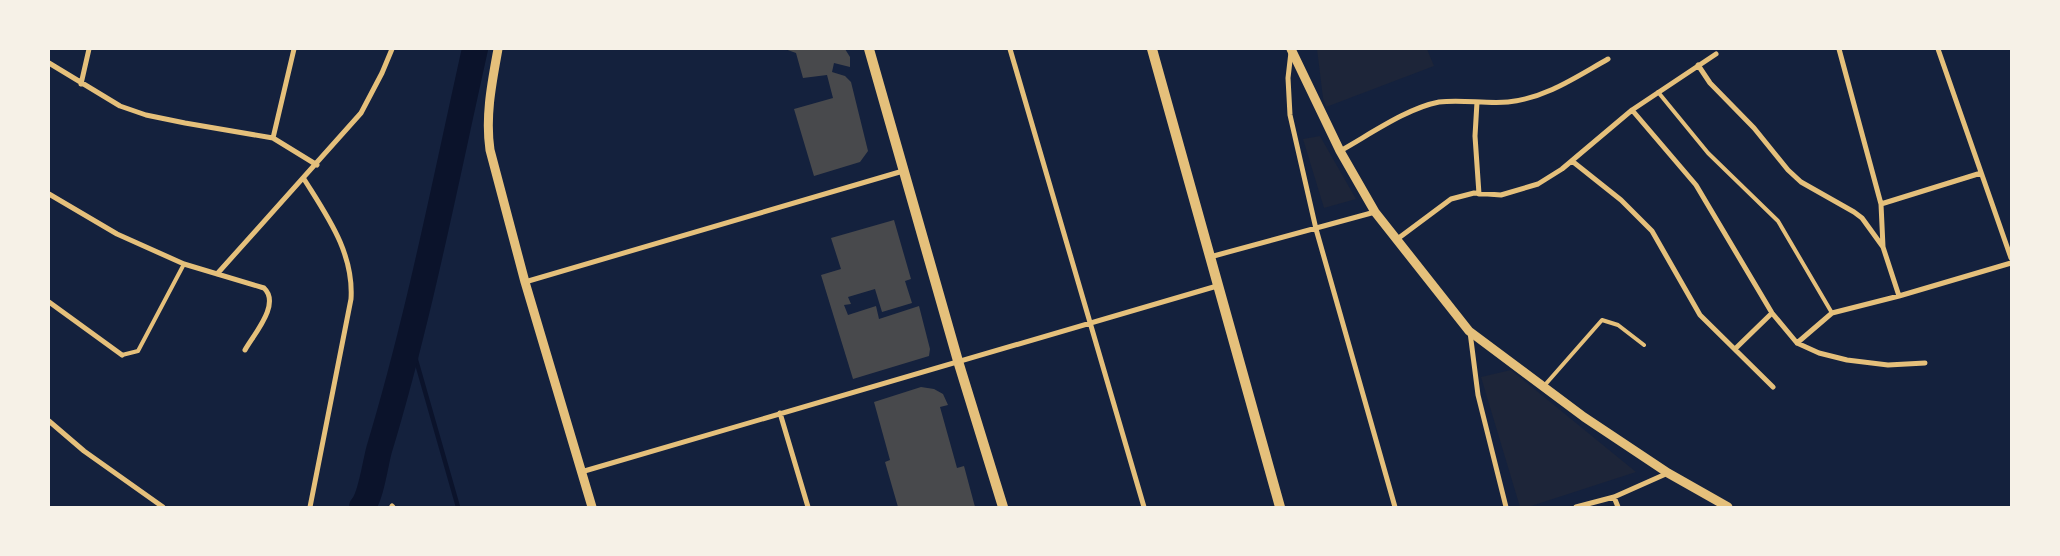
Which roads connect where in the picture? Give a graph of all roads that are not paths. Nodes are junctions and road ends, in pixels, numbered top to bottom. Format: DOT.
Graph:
graph roads {
  1 [pos="89,49"];
  2 [pos="294,49"];
  3 [pos="392,49"];
  4 [pos="498,49"];
  5 [pos="869,49"];
  6 [pos="1010,49"];
  7 [pos="1152,49"];
  8 [pos="1291,49"];
  9 [pos="1839,49"];
  10 [pos="1938,49"];
  11 [pos="1716,54"];
  12 [pos="1608,59"];
  13 [pos="49,63"];
  14 [pos="1698,65"];
  15 [pos="80,84"];
  16 [pos="1658,92"];
  17 [pos="1477,102"];
  18 [pos="1632,110"];
  19 [pos="273,138"];
  20 [pos="1340,151"];
  21 [pos="1572,161"];
  22 [pos="316,164"];
  23 [pos="903,171"];
  24 [pos="1981,172"];
  25 [pos="304,179"];
  26 [pos="49,194"];
  27 [pos="1479,194"];
  28 [pos="1881,204"];
  29 [pos="1375,212"];
  30 [pos="1316,229"];
  31 [pos="1396,240"];
  32 [pos="1883,248"];
  33 [pos="1209,257"];
  34 [pos="2011,258"];
  35 [pos="2011,263"];
  36 [pos="184,264"];
  37 [pos="217,274"];
  38 [pos="525,282"];
  39 [pos="1217,286"];
  40 [pos="1899,296"];
  41 [pos="49,302"];
  42 [pos="1772,313"];
  43 [pos="1832,313"];
  44 [pos="1089,323"];
  45 [pos="1469,330"];
  46 [pos="1797,343"];
  47 [pos="1644,345"];
  48 [pos="1736,348"];
  49 [pos="246,350"];
  50 [pos="122,355"];
  51 [pos="958,362"];
  52 [pos="1925,362"];
  53 [pos="1773,387"];
  54 [pos="1543,388"];
  55 [pos="780,414"];
  56 [pos="49,421"];
  57 [pos="582,472"];
  58 [pos="1668,472"];
  59 [pos="1614,498"];
  60 [pos="163,507"];
  61 [pos="310,507"];
  62 [pos="592,507"];
  63 [pos="808,507"];
  64 [pos="1003,507"];
  65 [pos="1144,507"];
  66 [pos="1280,507"];
  67 [pos="1395,507"];
  68 [pos="1506,507"];
  69 [pos="1576,507"];
  70 [pos="1618,507"];
  71 [pos="1728,507"];
  1 -- 15 [label="street"];
  2 -- 19 [label="street"];
  3 -- 22 [label="street"];
  4 -- 38 [label="street"];
  5 -- 23 [label="main road"];
  6 -- 44 [label="street"];
  7 -- 33 [label="main road"];
  8 -- 20 [label="street"];
  8 -- 30 [label="street"];
  9 -- 28 [label="street"];
  10 -- 24 [label="street"];
  11 -- 14 [label="street"];
  12 -- 17 [label="street"];
  13 -- 15 [label="street"];
  14 -- 16 [label="street"];
  14 -- 32 [label="street"];
  15 -- 19 [label="street"];
  16 -- 18 [label="street"];
  16 -- 43 [label="lane"];
  17 -- 20 [label="street"];
  17 -- 27 [label="street"];
  18 -- 21 [label="street"];
  18 -- 42 [label="street"];
  19 -- 22 [label="street"];
  20 -- 29 [label="street"];
  21 -- 27 [label="street"];
  21 -- 48 [label="street"];
  22 -- 25 [label="street"];
  23 -- 38 [label="street"];
  23 -- 51 [label="main road"];
  24 -- 28 [label="street"];
  24 -- 34 [label="street"];
  25 -- 37 [label="street"];
  25 -- 61 [label="street"];
  26 -- 36 [label="street"];
  27 -- 31 [label="street"];
  28 -- 32 [label="street"];
  29 -- 30 [label="street"];
  29 -- 31 [label="street"];
  30 -- 33 [label="street"];
  30 -- 67 [label="street"];
  31 -- 45 [label="street"];
  32 -- 40 [label="street"];
  33 -- 39 [label="main road"];
  35 -- 40 [label="street"];
  36 -- 37 [label="street"];
  36 -- 50 [label="lane"];
  37 -- 49 [label="street"];
  38 -- 57 [label="street"];
  39 -- 44 [label="street"];
  39 -- 66 [label="main road"];
  40 -- 43 [label="street"];
  41 -- 50 [label="street"];
  42 -- 46 [label="street"];
  42 -- 48 [label="street"];
  43 -- 46 [label="street"];
  44 -- 51 [label="street"];
  44 -- 65 [label="street"];
  45 -- 54 [label="street"];
  45 -- 68 [label="street"];
  46 -- 52 [label="street"];
  47 -- 54 [label="lane"];
  48 -- 53 [label="street"];
  51 -- 55 [label="street"];
  51 -- 64 [label="main road"];
  54 -- 58 [label="street"];
  55 -- 57 [label="street"];
  55 -- 63 [label="street"];
  56 -- 60 [label="street"];
  57 -- 62 [label="street"];
  58 -- 59 [label="street"];
  58 -- 71 [label="street"];
  59 -- 69 [label="street"];
  59 -- 70 [label="street"];
}
